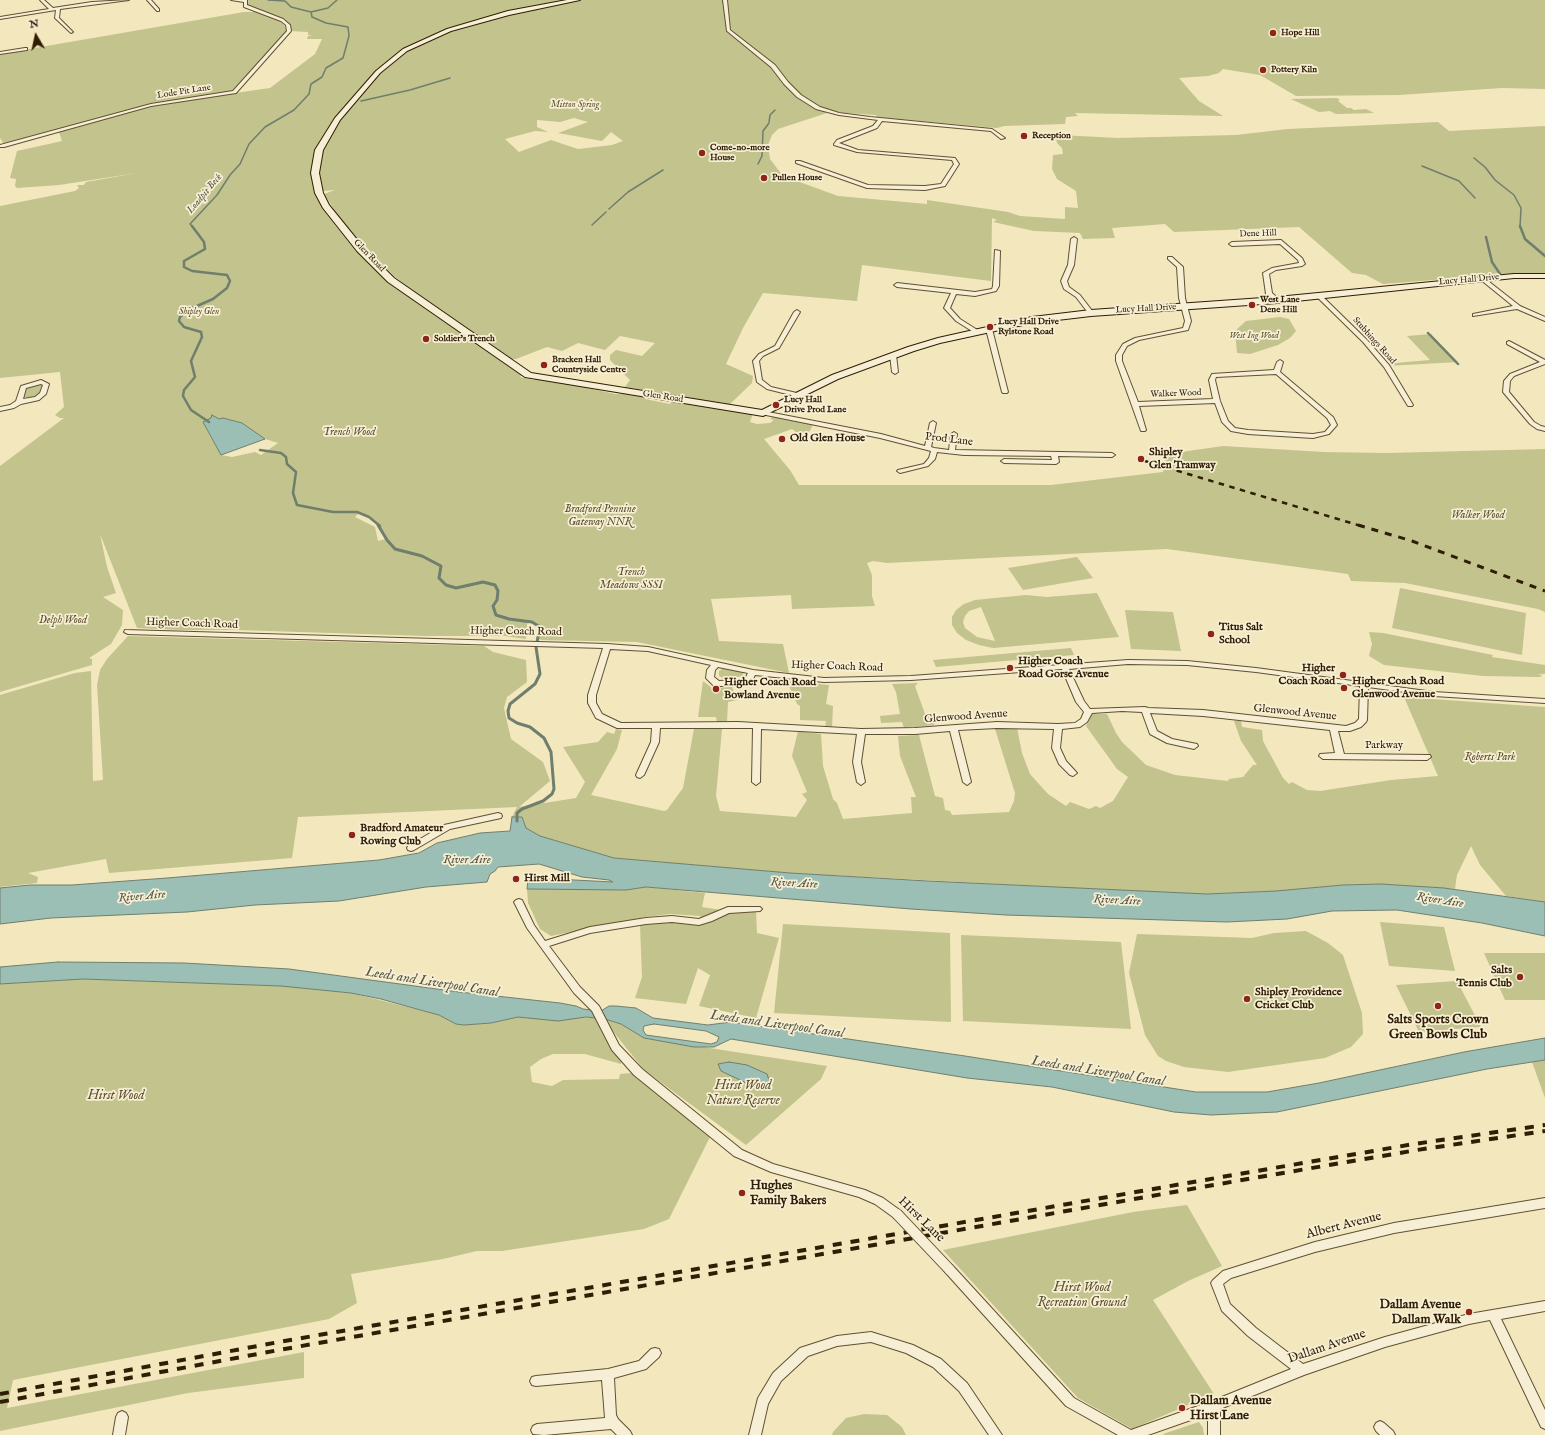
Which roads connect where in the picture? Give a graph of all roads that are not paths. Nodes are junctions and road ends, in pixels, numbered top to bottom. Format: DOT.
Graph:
graph roads {
  1 [pos="42,0"];
  2 [pos="127,0"];
  3 [pos="149,0"];
  4 [pos="233,0"];
  5 [pos="577,0"];
  6 [pos="725,0"];
  7 [pos="55,9"];
  8 [pos="158,10"];
  9 [pos="0,18"];
  10 [pos="70,32"];
  11 [pos="25,49"];
  12 [pos="0,53"];
  13 [pos="881,119"];
  14 [pos="1003,138"];
  15 [pos="2,146"];
  16 [pos="798,162"];
  17 [pos="1074,239"];
  18 [pos="1232,244"];
  19 [pos="997,251"];
  20 [pos="1170,258"];
  21 [pos="1545,276"];
  22 [pos="1483,279"];
  23 [pos="897,284"];
  24 [pos="954,292"];
  25 [pos="1318,295"];
  26 [pos="1277,300"];
  27 [pos="1185,307"];
  28 [pos="1518,307"];
  29 [pos="797,312"];
  30 [pos="1091,312"];
  31 [pos="1476,316"];
  32 [pos="1545,320"];
  33 [pos="989,329"];
  34 [pos="977,332"];
  35 [pos="1509,343"];
  36 [pos="893,355"];
  37 [pos="1280,362"];
  38 [pos="1545,362"];
  39 [pos="896,372"];
  40 [pos="1277,372"];
  41 [pos="1005,392"];
  42 [pos="799,395"];
  43 [pos="1217,401"];
  44 [pos="19,402"];
  45 [pos="1135,404"];
  46 [pos="1410,405"];
  47 [pos="0,409"];
  48 [pos="763,414"];
  49 [pos="933,423"];
  50 [pos="1545,429"];
  51 [pos="1143,430"];
  52 [pos="954,434"];
  53 [pos="931,449"];
  54 [pos="952,452"];
  55 [pos="1054,454"];
  56 [pos="1112,455"];
  57 [pos="1004,461"];
  58 [pos="900,470"];
  59 [pos="128,632"];
  60 [pos="607,646"];
  61 [pos="716,664"];
  62 [pos="1064,666"];
  63 [pos="753,672"];
  64 [pos="1364,684"];
  65 [pos="1545,701"];
  66 [pos="1145,710"];
  67 [pos="1088,712"];
  68 [pos="757,726"];
  69 [pos="656,727"];
  70 [pos="1058,727"];
  71 [pos="1334,728"];
  72 [pos="954,729"];
  73 [pos="860,732"];
  74 [pos="1194,746"];
  75 [pos="1322,756"];
  76 [pos="1340,756"];
  77 [pos="1427,757"];
  78 [pos="1073,773"];
  79 [pos="640,775"];
  80 [pos="756,782"];
  81 [pos="861,782"];
  82 [pos="967,782"];
  83 [pos="498,816"];
  84 [pos="411,848"];
  85 [pos="519,902"];
  86 [pos="757,909"];
  87 [pos="543,945"];
  88 [pos="1545,1203"];
  89 [pos="1545,1306"];
  90 [pos="1493,1314"];
  91 [pos="655,1353"];
  92 [pos="1302,1370"];
  93 [pos="608,1374"];
  94 [pos="536,1381"];
  95 [pos="1214,1406"];
  96 [pos="122,1417"];
  97 [pos="613,1423"];
  98 [pos="1545,1423"];
  99 [pos="537,1430"];
  100 [pos="119,1435"];
  101 [pos="626,1435"];
  102 [pos="755,1435"];
  103 [pos="996,1435"];
  104 [pos="1129,1435"];
  105 [pos="1132,1435"];
  106 [pos="1214,1435"];
  1 -- 7 [label="street"];
  2 -- 7 [label="street"];
  3 -- 8 [label="street"];
  4 -- 15 [label="street, Lode Pit Lane"];
  5 -- 48 [label="street, Glen Road"];
  6 -- 13 [label="street"];
  7 -- 9 [label="street"];
  7 -- 10 [label="street"];
  11 -- 12 [label="street"];
  13 -- 14 [label="street"];
  13 -- 16 [label="street"];
  17 -- 30 [label="street"];
  18 -- 26 [label="street, Dene Hill"];
  19 -- 24 [label="street"];
  20 -- 27 [label="street"];
  21 -- 22 [label="street, Lucy Hall Drive"];
  22 -- 25 [label="street, Lucy Hall Drive"];
  22 -- 28 [label="street"];
  23 -- 24 [label="street"];
  24 -- 34 [label="street"];
  25 -- 26 [label="street, Lucy Hall Drive"];
  25 -- 46 [label="street, Stubbings Road"];
  26 -- 27 [label="street, Lucy Hall Drive"];
  27 -- 30 [label="street, Lucy Hall Drive"];
  27 -- 45 [label="street"];
  28 -- 31 [label="street"];
  28 -- 32 [label="street"];
  29 -- 42 [label="street"];
  30 -- 33 [label="street, Lucy Hall Drive"];
  33 -- 34 [label="street, Lucy Hall Drive"];
  33 -- 41 [label="street"];
  34 -- 36 [label="street, Lucy Hall Drive"];
  35 -- 38 [label="street"];
  36 -- 39 [label="street"];
  36 -- 42 [label="street, Lucy Hall Drive"];
  37 -- 40 [label="street"];
  38 -- 50 [label="street"];
  40 -- 43 [label="street, Walker Wood"];
  40 -- 43 [label="street, Walker Wood"];
  42 -- 48 [label="street, Lucy Hall Drive"];
  43 -- 45 [label="street, Walker Wood"];
  44 -- 47 [label="street"];
  45 -- 51 [label="street"];
  48 -- 53 [label="street, Prod Lane"];
  49 -- 53 [label="street"];
  52 -- 54 [label="street"];
  53 -- 54 [label="street, Prod Lane"];
  53 -- 58 [label="street"];
  54 -- 55 [label="street, Prod Lane"];
  55 -- 56 [label="street, Prod Lane"];
  55 -- 57 [label="street"];
  59 -- 60 [label="street, Higher Coach Road"];
  60 -- 61 [label="street, Higher Coach Road"];
  60 -- 69 [label="street, Glenwood Avenue"];
  61 -- 63 [label="street, Higher Coach Road"];
  61 -- 63 [label="street"];
  62 -- 63 [label="street, Higher Coach Road"];
  62 -- 64 [label="street, Higher Coach Road"];
  62 -- 67 [label="street"];
  64 -- 65 [label="street, Higher Coach Road"];
  64 -- 71 [label="street, Glenwood Avenue"];
  66 -- 67 [label="street, Glenwood Avenue"];
  66 -- 71 [label="street, Glenwood Avenue"];
  66 -- 74 [label="street"];
  67 -- 70 [label="street, Glenwood Avenue"];
  68 -- 69 [label="street, Glenwood Avenue"];
  68 -- 73 [label="street, Glenwood Avenue"];
  68 -- 80 [label="street"];
  69 -- 79 [label="street"];
  70 -- 72 [label="street, Glenwood Avenue"];
  70 -- 78 [label="street"];
  71 -- 76 [label="street"];
  72 -- 73 [label="street, Glenwood Avenue"];
  72 -- 82 [label="street"];
  73 -- 81 [label="street"];
  75 -- 76 [label="street, Parkway"];
  76 -- 77 [label="street, Parkway"];
  83 -- 84 [label="street"];
  85 -- 87 [label="street"];
  86 -- 87 [label="street"];
  87 -- 104 [label="street, Hirst Lane, bridge"];
  88 -- 92 [label="street, Albert Avenue"];
  89 -- 90 [label="street, Dallam Avenue"];
  90 -- 92 [label="street, Dallam Avenue"];
  90 -- 98 [label="street"];
  91 -- 93 [label="street"];
  92 -- 95 [label="street, Dallam Avenue"];
  93 -- 94 [label="street"];
  93 -- 97 [label="street"];
  95 -- 105 [label="street, Dallam Avenue"];
  95 -- 106 [label="street"];
  96 -- 100 [label="street"];
  97 -- 99 [label="street"];
  97 -- 101 [label="street"];
  102 -- 103 [label="street"];
}
